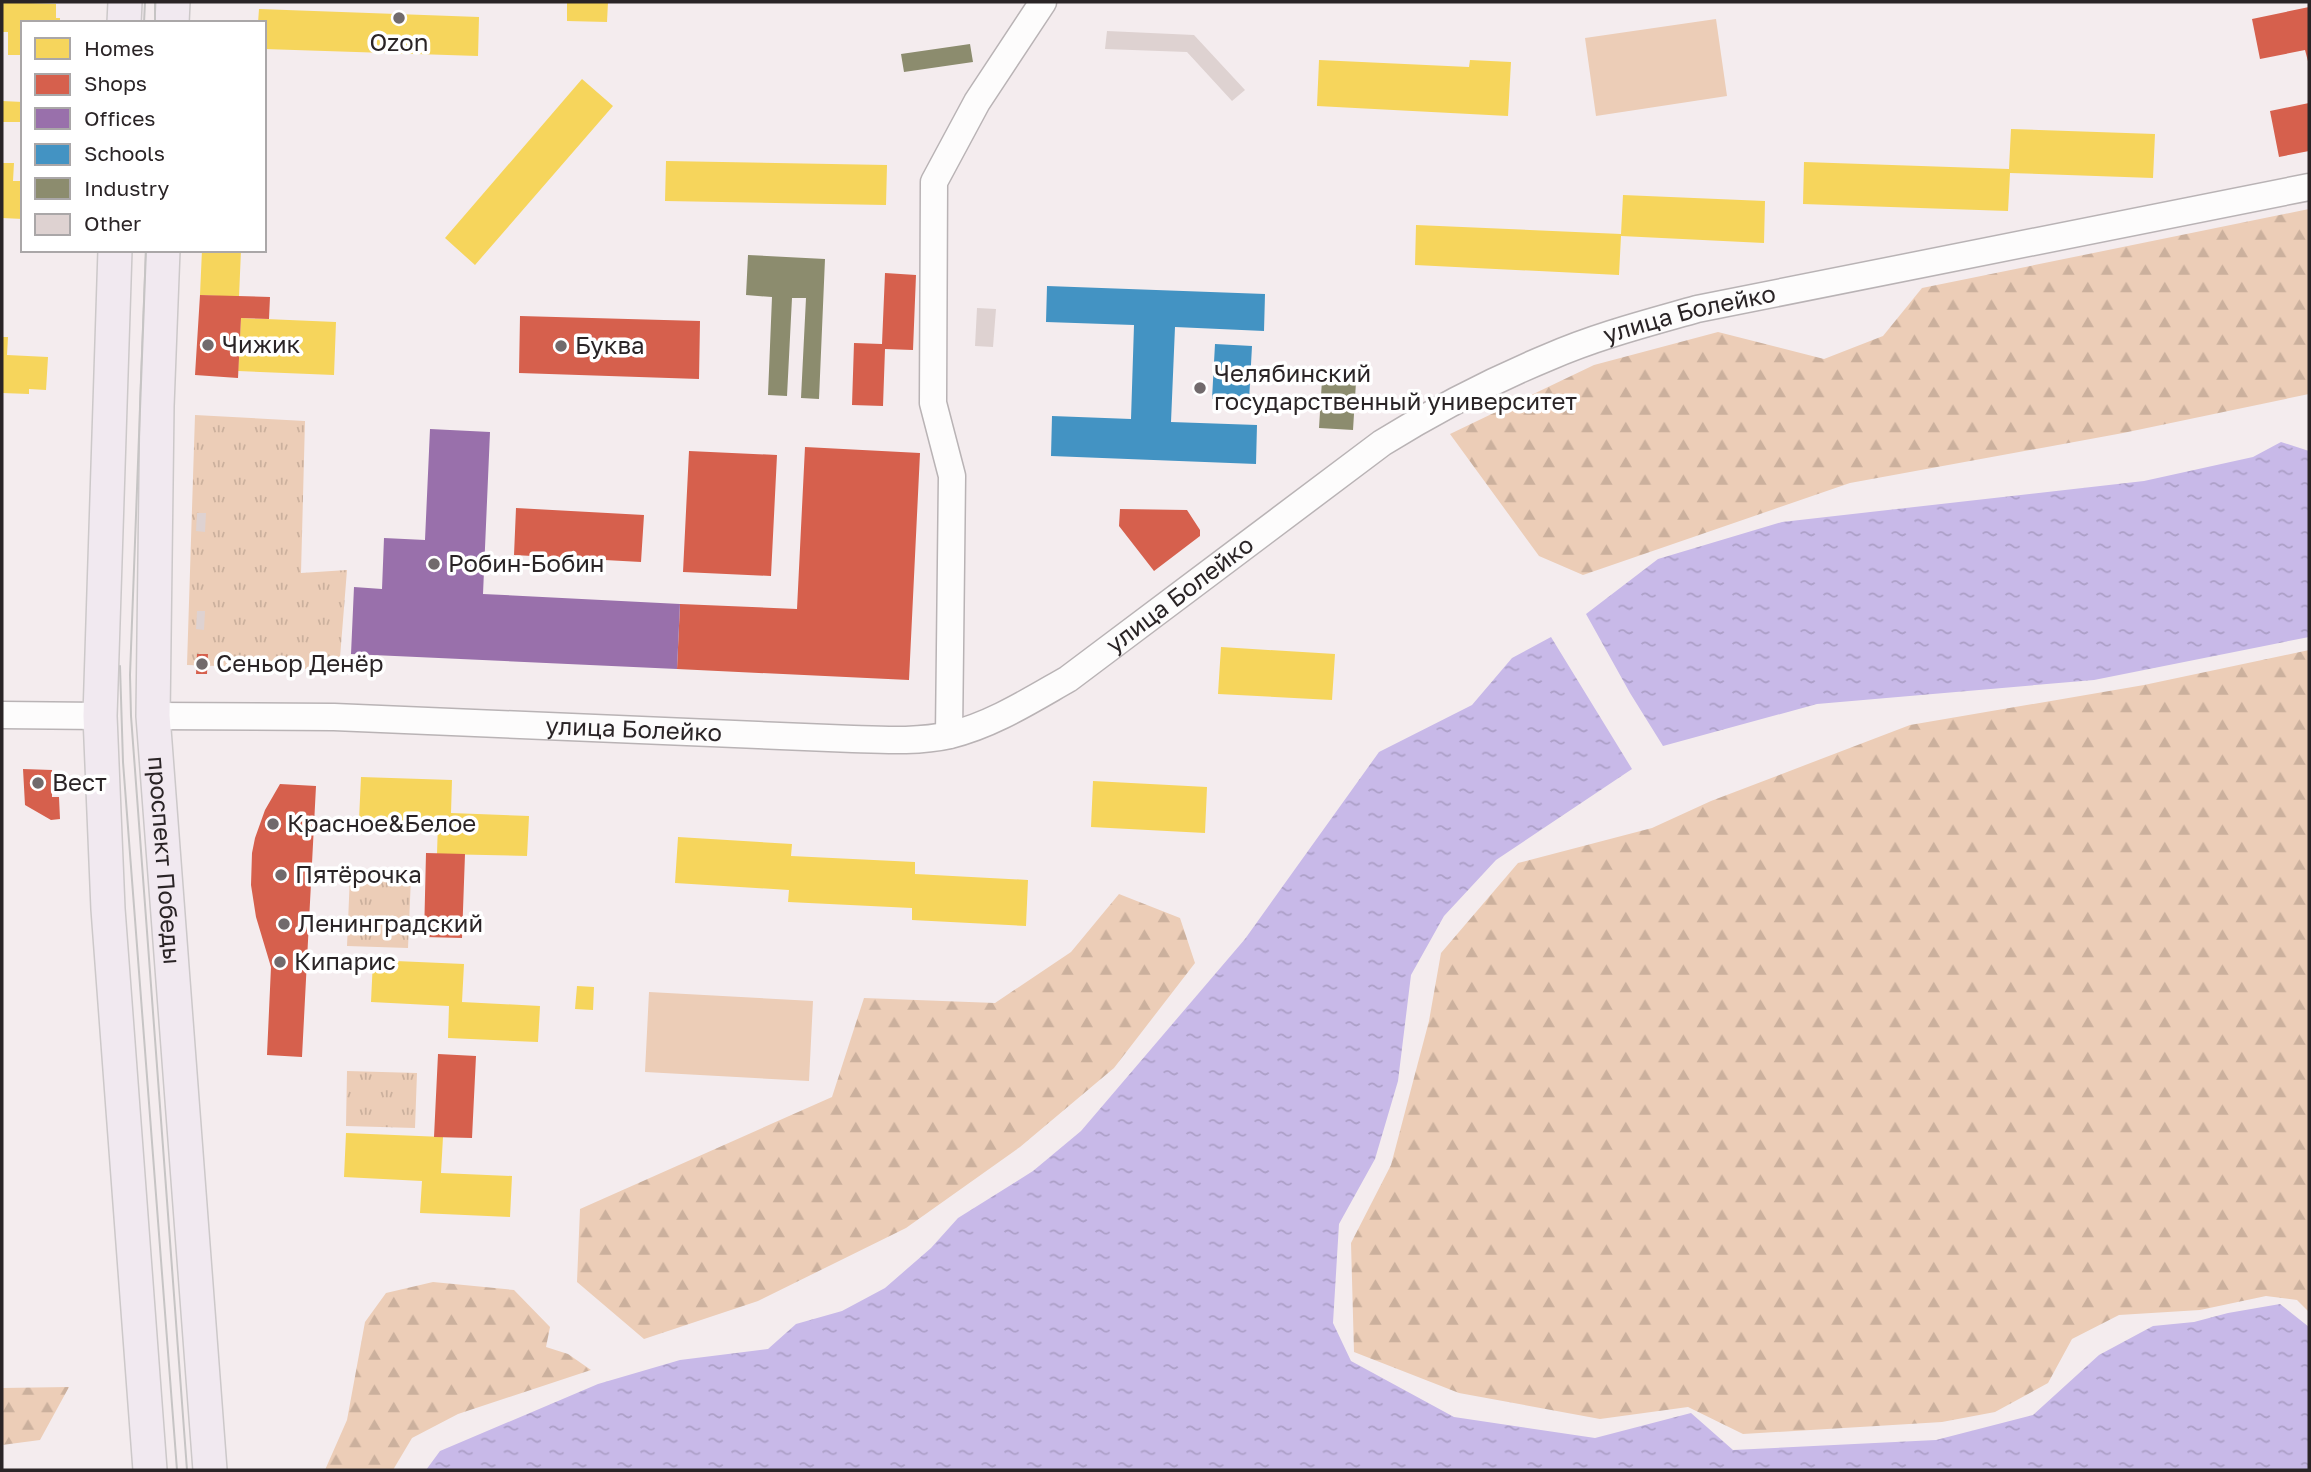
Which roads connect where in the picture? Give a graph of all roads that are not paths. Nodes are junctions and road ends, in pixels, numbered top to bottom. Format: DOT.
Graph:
graph roads {
  1 [pos="125,2"];
  2 [pos="173,2"];
  3 [pos="1043,2"];
  4 [pos="124,21"];
  5 [pos="172,21"];
  6 [pos="2309,187"];
  7 [pos="116,252"];
  8 [pos="163,252"];
  9 [pos="2,715"];
  10 [pos="100,716"];
  11 [pos="153,716"];
  12 [pos="949,735"];
  13 [pos="209,1458"];
  14 [pos="149,1459"];
  1 -- 4 [label="main road"];
  2 -- 5 [label="main road"];
  3 -- 12 [label="street"];
  6 -- 12 [label="street, улица Болейко"];
  7 -- 10 [label="main road"];
  8 -- 11 [label="main road, проспект Победы"];
  9 -- 10 [label="street, улица Болейко"];
  10 -- 11 [label="main road, улица Болейко"];
  10 -- 14 [label="main road"];
  11 -- 12 [label="street, улица Болейко"];
  11 -- 13 [label="main road, проспект Победы"];
}
